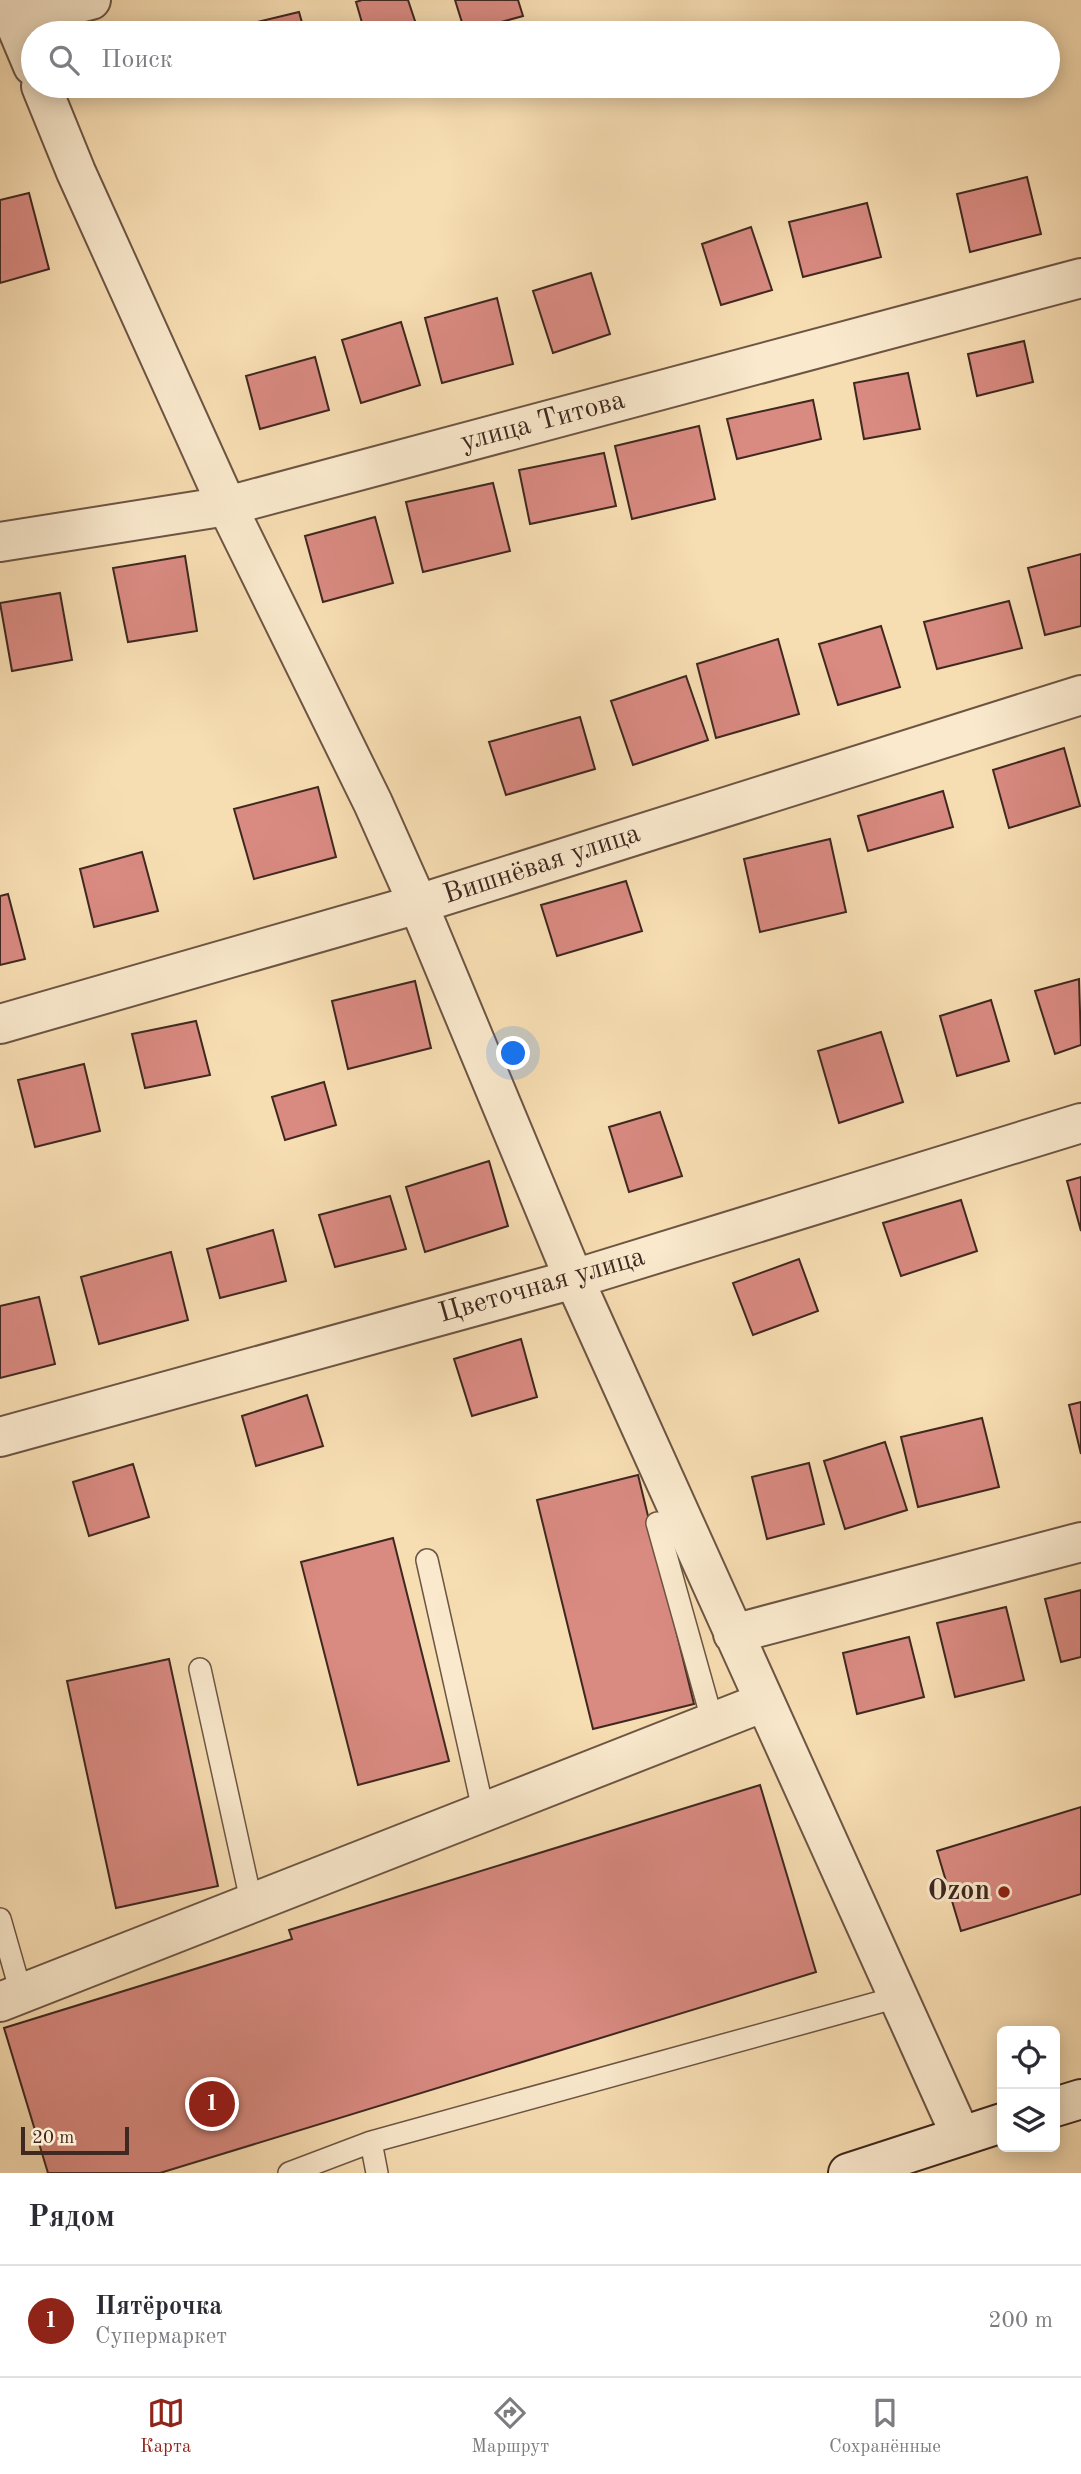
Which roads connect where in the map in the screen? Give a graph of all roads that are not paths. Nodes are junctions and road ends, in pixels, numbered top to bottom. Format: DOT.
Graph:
graph roads {
  1 [pos="90,0"];
  2 [pos="10,10"];
  3 [pos="21,37"];
  4 [pos="46,98"];
  5 [pos="1081,278"];
  6 [pos="227,506"];
  7 [pos="0,542"];
  8 [pos="1081,695"];
  9 [pos="418,904"];
  10 [pos="0,1024"];
  11 [pos="1081,1122"];
  12 [pos="574,1279"];
  13 [pos="0,1437"];
  14 [pos="657,1523"];
  15 [pos="1081,1542"];
  16 [pos="427,1560"];
  17 [pos="733,1634"];
  18 [pos="200,1669"];
  19 [pos="764,1702"];
  20 [pos="713,1723"];
  21 [pos="484,1814"];
  22 [pos="252,1905"];
  23 [pos="0,1919"];
  24 [pos="898,1997"];
  25 [pos="11,1999"];
  26 [pos="1081,2099"];
  27 [pos="1060,2105"];
  28 [pos="997,2125"];
  29 [pos="961,2136"];
  30 [pos="371,2142"];
  31 [pos="289,2173"];
  32 [pos="377,2173"];
  33 [pos="848,2173"];
  1 -- 2 [label="street"];
  2 -- 3 [label="street"];
  4 -- 6 [label="street"];
  5 -- 6 [label="street, улица Титова"];
  6 -- 7 [label="street, улица Титова"];
  6 -- 9 [label="street"];
  8 -- 9 [label="street, Вишнёвая улица"];
  9 -- 10 [label="street, Вишнёвая улица"];
  9 -- 12 [label="street"];
  11 -- 12 [label="street, Цветочная улица"];
  12 -- 13 [label="street, Цветочная улица"];
  12 -- 17 [label="street"];
  14 -- 20 [label="lane"];
  15 -- 17 [label="street"];
  16 -- 21 [label="lane"];
  17 -- 19 [label="street"];
  18 -- 22 [label="lane"];
  19 -- 20 [label="street"];
  19 -- 24 [label="street"];
  20 -- 21 [label="street"];
  21 -- 22 [label="street"];
  22 -- 25 [label="street"];
  23 -- 25 [label="lane"];
  24 -- 29 [label="street"];
  24 -- 30 [label="lane"];
  26 -- 27 [label="street"];
  28 -- 29 [label="street"];
  29 -- 33 [label="street"];
  30 -- 31 [label="lane"];
  30 -- 32 [label="lane"];
}
